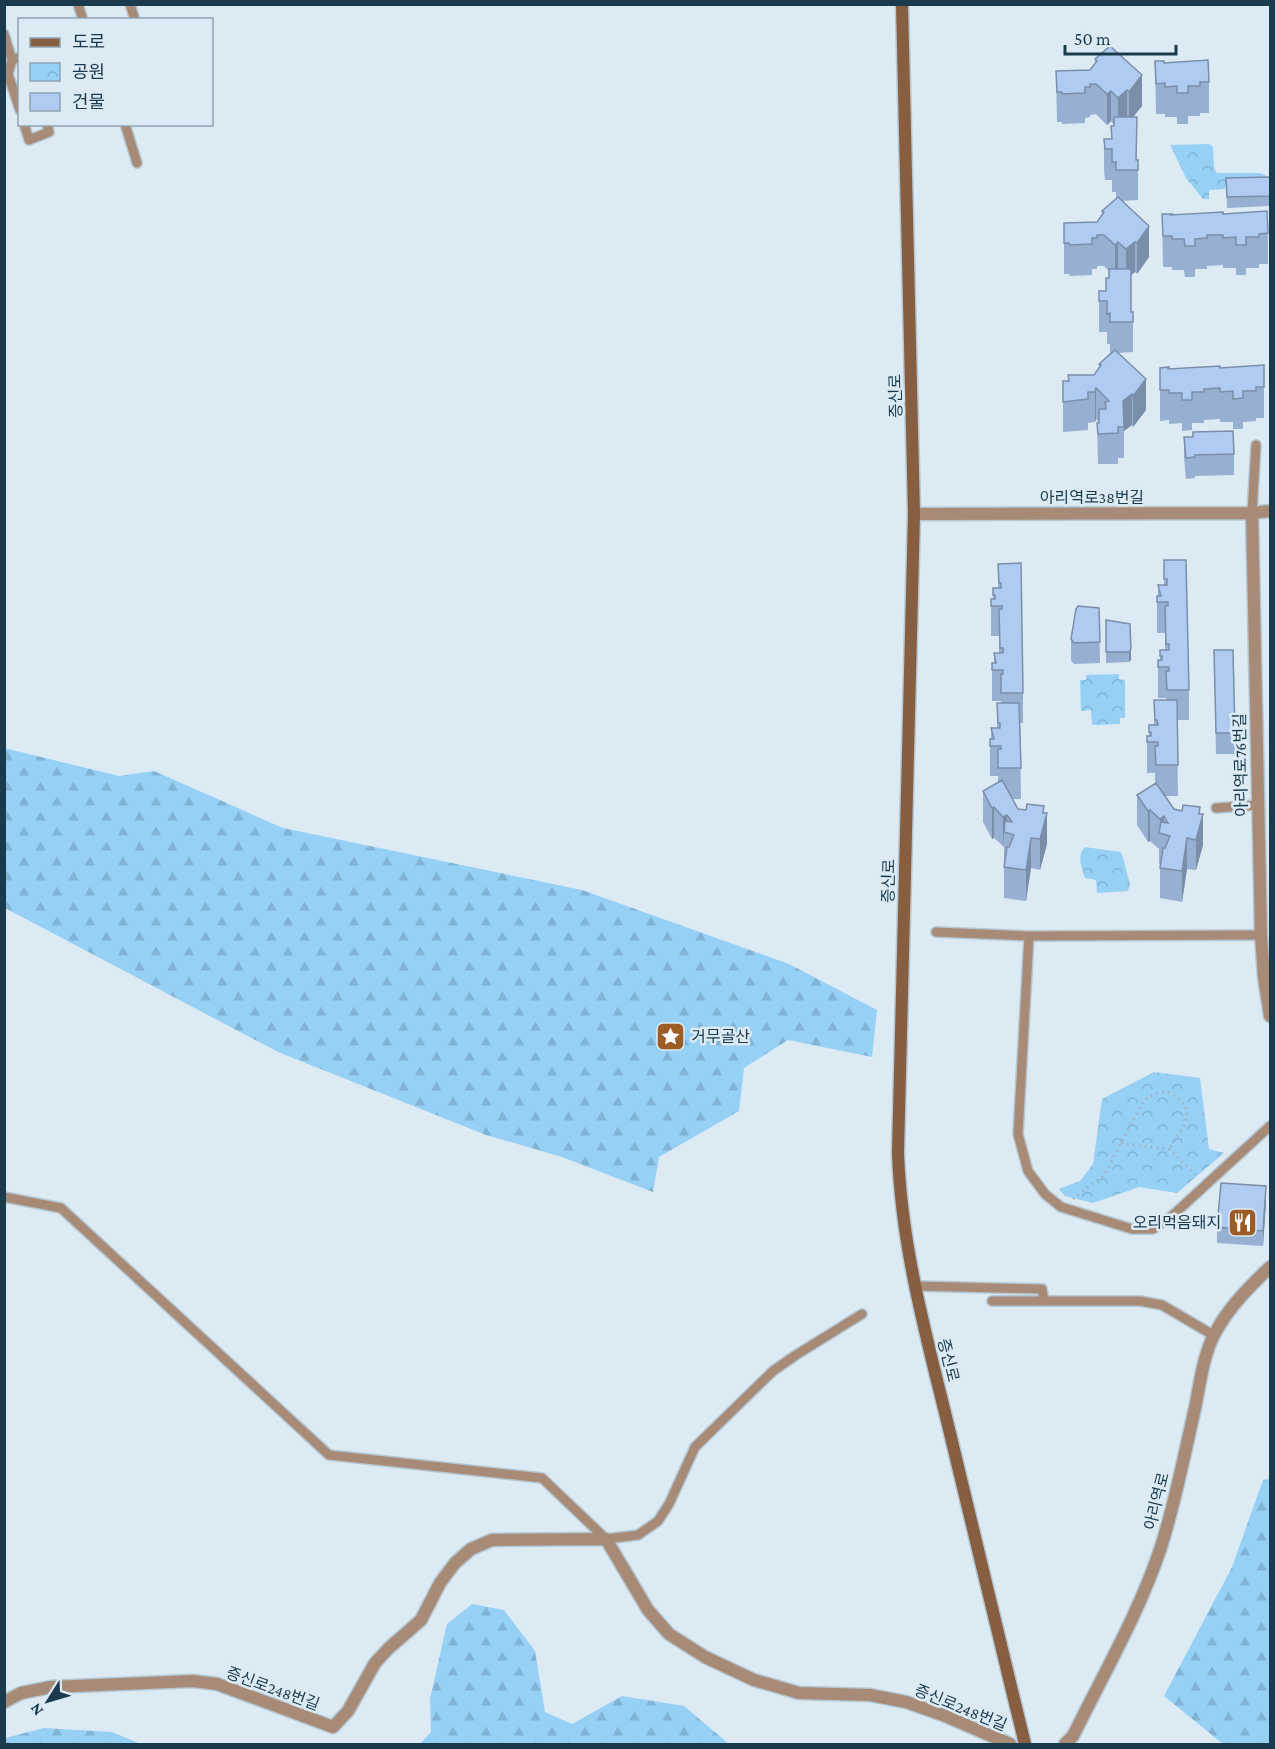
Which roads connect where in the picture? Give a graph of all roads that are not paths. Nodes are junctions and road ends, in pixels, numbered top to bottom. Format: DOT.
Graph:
graph roads {
  1 [pos="902,4"];
  2 [pos="4,34"];
  3 [pos="16,59"];
  4 [pos="18,103"];
  5 [pos="25,126"];
  6 [pos="48,126"];
  7 [pos="126,126"];
  8 [pos="137,163"];
  9 [pos="1256,445"];
  10 [pos="1270,511"];
  11 [pos="1252,513"];
  12 [pos="914,514"];
  13 [pos="1257,806"];
  14 [pos="1216,808"];
  15 [pos="936,932"];
  16 [pos="1261,935"];
  17 [pos="1029,936"];
  18 [pos="1270,1016"];
  19 [pos="1270,1126"];
  20 [pos="4,1197"];
  21 [pos="1270,1267"];
  22 [pos="915,1286"];
  23 [pos="992,1301"];
  24 [pos="1044,1301"];
  25 [pos="862,1314"];
  26 [pos="1213,1335"];
  27 [pos="606,1539"];
  28 [pos="4,1702"];
  29 [pos="1010,1744"];
  30 [pos="1025,1744"];
  31 [pos="1065,1744"];
  1 -- 12 [label="street, 증신로"];
  2 -- 3 [label="lane"];
  3 -- 4 [label="lane"];
  5 -- 6 [label="lane"];
  7 -- 8 [label="lane"];
  9 -- 11 [label="lane"];
  10 -- 11 [label="street, 아리역로38번길"];
  11 -- 12 [label="street, 아리역로38번길"];
  11 -- 13 [label="street, 아리역로76번길"];
  12 -- 22 [label="street, 증신로"];
  13 -- 14 [label="lane"];
  13 -- 16 [label="street, 아리역로76번길"];
  15 -- 17 [label="lane"];
  16 -- 17 [label="lane"];
  16 -- 18 [label="street, 아리역로76번길"];
  17 -- 19 [label="lane"];
  20 -- 27 [label="lane"];
  21 -- 26 [label="street, 아리역로"];
  22 -- 24 [label="lane"];
  22 -- 30 [label="street, 증신로"];
  23 -- 24 [label="lane"];
  24 -- 26 [label="lane"];
  25 -- 27 [label="lane"];
  26 -- 31 [label="street, 아리역로"];
  27 -- 28 [label="street, 증신로248번길"];
  27 -- 29 [label="street, 증신로248번길"];
}
